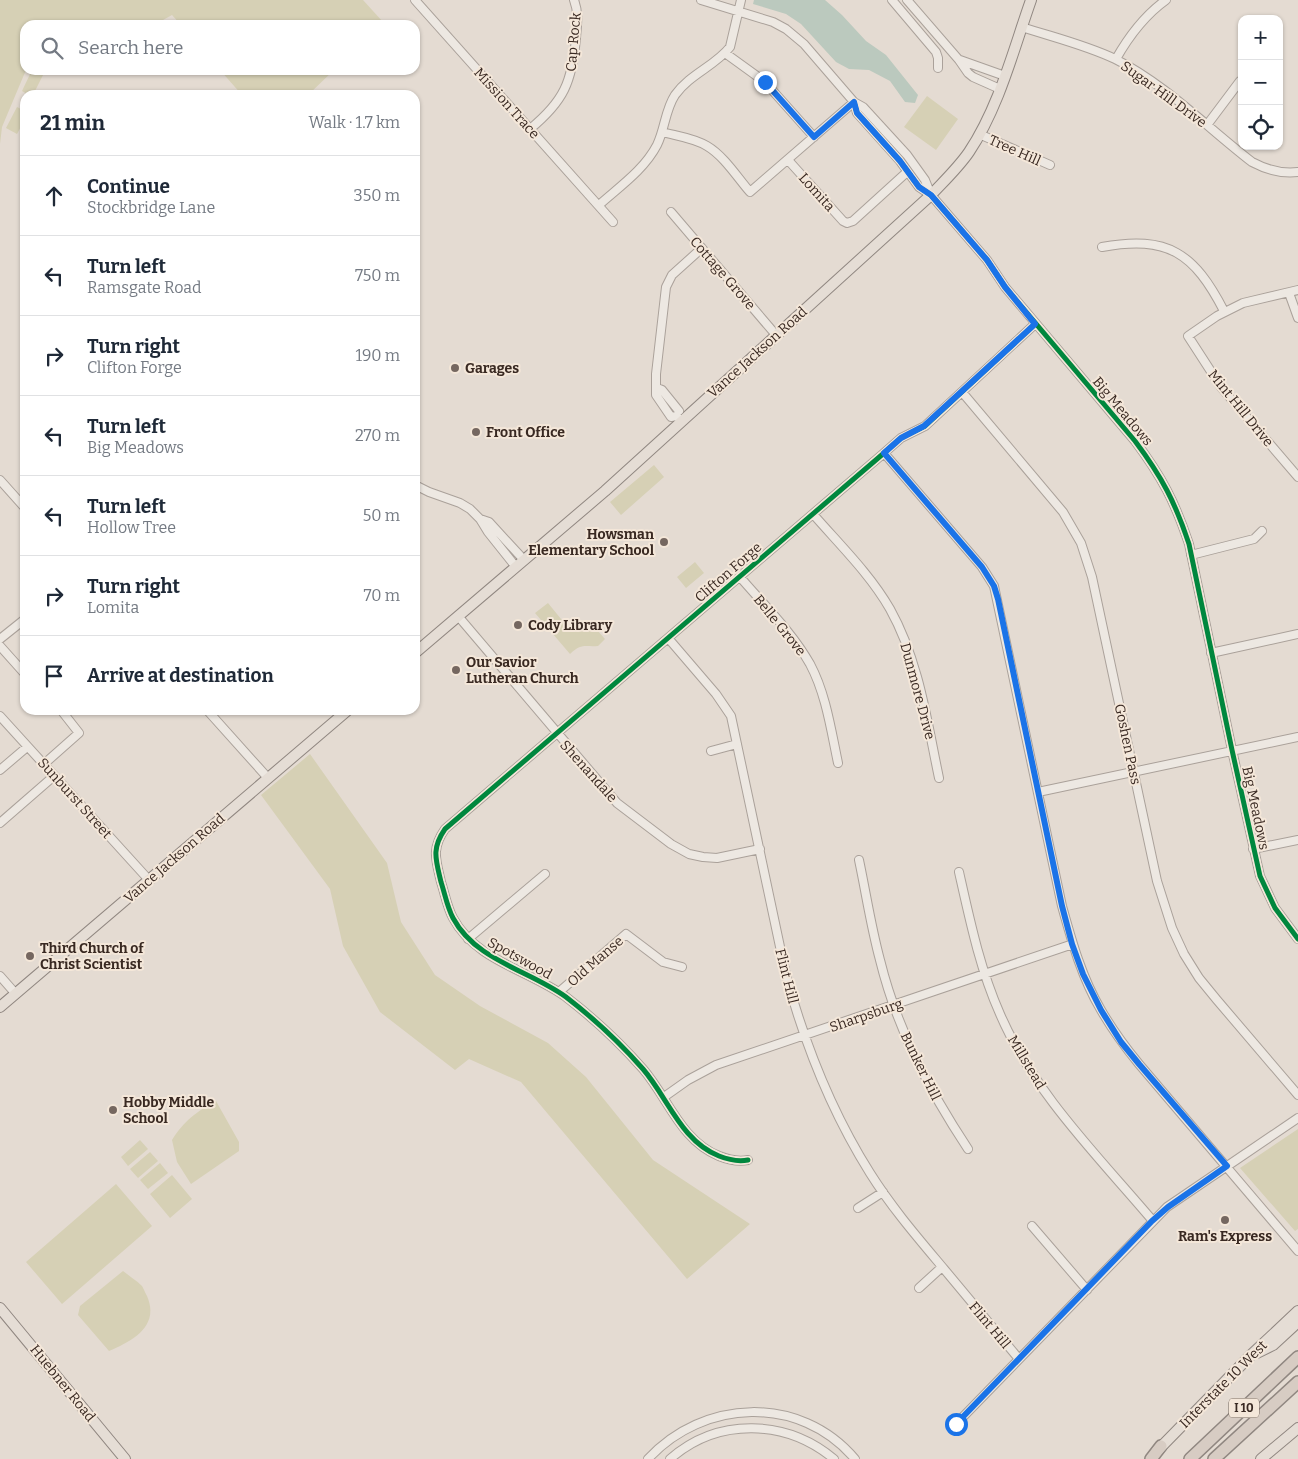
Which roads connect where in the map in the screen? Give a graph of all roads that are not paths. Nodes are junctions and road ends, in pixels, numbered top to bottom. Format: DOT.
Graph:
graph roads {
  1 [pos="415,0"];
  2 [pos="574,0"];
  3 [pos="701,0"];
  4 [pos="741,0"];
  5 [pos="892,0"];
  6 [pos="907,0"];
  7 [pos="1031,0"];
  8 [pos="1166,0"];
  9 [pos="738,12"];
  10 [pos="1022,27"];
  11 [pos="725,53"];
  12 [pos="1116,59"];
  13 [pos="959,60"];
  14 [pos="977,66"];
  15 [pos="938,68"];
  16 [pos="1005,76"];
  17 [pos="973,78"];
  18 [pos="1238,85"];
  19 [pos="1000,89"];
  20 [pos="854,102"];
  21 [pos="1207,125"];
  22 [pos="530,129"];
  23 [pos="662,132"];
  24 [pos="979,134"];
  25 [pos="814,137"];
  26 [pos="788,160"];
  27 [pos="1050,165"];
  28 [pos="907,172"];
  29 [pos="1298,172"];
  30 [pos="931,195"];
  31 [pos="599,206"];
  32 [pos="671,212"];
  33 [pos="613,222"];
  34 [pos="1102,247"];
  35 [pos="702,248"];
  36 [pos="1298,290"];
  37 [pos="1289,293"];
  38 [pos="1224,312"];
  39 [pos="1298,318"];
  40 [pos="1035,324"];
  41 [pos="776,335"];
  42 [pos="657,388"];
  43 [pos="962,392"];
  44 [pos="679,416"];
  45 [pos="884,453"];
  46 [pos="1298,477"];
  47 [pos="0,480"];
  48 [pos="420,488"];
  49 [pos="20,502"];
  50 [pos="813,514"];
  51 [pos="1262,530"];
  52 [pos="1191,554"];
  53 [pos="520,564"];
  54 [pos="740,577"];
  55 [pos="458,616"];
  56 [pos="20,623"];
  57 [pos="1298,634"];
  58 [pos="668,638"];
  59 [pos="0,639"];
  60 [pos="0,646"];
  61 [pos="420,649"];
  62 [pos="1211,652"];
  63 [pos="20,668"];
  64 [pos="65,715"];
  65 [pos="211,715"];
  66 [pos="342,715"];
  67 [pos="0,716"];
  68 [pos="556,734"];
  69 [pos="1298,737"];
  70 [pos="737,744"];
  71 [pos="27,747"];
  72 [pos="1232,750"];
  73 [pos="711,751"];
  74 [pos="838,763"];
  75 [pos="44,764"];
  76 [pos="0,770"];
  77 [pos="1134,771"];
  78 [pos="54,776"];
  79 [pos="268,778"];
  80 [pos="939,778"];
  81 [pos="1038,792"];
  82 [pos="0,823"];
  83 [pos="437,840"];
  84 [pos="1298,840"];
  85 [pos="1253,848"];
  86 [pos="760,849"];
  87 [pos="858,860"];
  88 [pos="960,872"];
  89 [pos="544,874"];
  90 [pos="150,880"];
  91 [pos="468,939"];
  92 [pos="1298,939"];
  93 [pos="1072,944"];
  94 [pos="682,967"];
  95 [pos="984,974"];
  96 [pos="0,976"];
  97 [pos="559,992"];
  98 [pos="16,993"];
  99 [pos="894,1005"];
  100 [pos="0,1007"];
  101 [pos="805,1036"];
  102 [pos="1298,1095"];
  103 [pos="664,1097"];
  104 [pos="1298,1118"];
  105 [pos="968,1149"];
  106 [pos="748,1160"];
  107 [pos="1227,1166"];
  108 [pos="883,1192"];
  109 [pos="858,1208"];
  110 [pos="1152,1221"];
  111 [pos="1032,1226"];
  112 [pos="1297,1249"];
  113 [pos="942,1267"];
  114 [pos="919,1288"];
  115 [pos="1087,1290"];
  116 [pos="0,1308"];
  117 [pos="1298,1311"];
  118 [pos="1298,1322"];
  119 [pos="1250,1356"];
  120 [pos="1298,1357"];
  121 [pos="1019,1360"];
  122 [pos="1298,1382"];
  123 [pos="1298,1392"];
  124 [pos="1280,1398"];
  125 [pos="725,1415"];
  126 [pos="956,1424"];
  127 [pos="1298,1428"];
  128 [pos="727,1431"];
  129 [pos="1161,1446"];
  130 [pos="125,1459"];
  131 [pos="648,1459"];
  132 [pos="670,1459"];
  133 [pos="834,1459"];
  134 [pos="855,1459"];
  135 [pos="1150,1459"];
  136 [pos="1190,1459"];
  137 [pos="1214,1459"];
  138 [pos="1261,1459"];
  1 -- 22 [label="street, Mission Trace"];
  2 -- 22 [label="street, Cap Rock"];
  3 -- 9 [label="street, Big Meadows"];
  4 -- 9 [label="street"];
  5 -- 15 [label="street"];
  6 -- 13 [label="street"];
  7 -- 10 [label="main road, Vance Jackson Road"];
  8 -- 12 [label="street"];
  9 -- 11 [label="street"];
  9 -- 20 [label="street, Big Meadows"];
  10 -- 12 [label="street, Sugar Hill Drive"];
  10 -- 16 [label="main road, Vance Jackson Road"];
  11 -- 23 [label="street"];
  11 -- 25 [label="street"];
  12 -- 21 [label="street, Sugar Hill Drive"];
  13 -- 14 [label="street"];
  13 -- 17 [label="street"];
  14 -- 16 [label="street"];
  14 -- 17 [label="street"];
  16 -- 19 [label="main road, Vance Jackson Road"];
  17 -- 19 [label="street"];
  18 -- 21 [label="street"];
  19 -- 24 [label="main road, Vance Jackson Road"];
  20 -- 25 [label="street"];
  20 -- 28 [label="street, Big Meadows"];
  20 -- 30 [label="street, Big Meadows"];
  21 -- 29 [label="street, Sugar Hill Drive"];
  22 -- 31 [label="street, Mission Trace"];
  23 -- 26 [label="street"];
  23 -- 31 [label="street"];
  24 -- 27 [label="street, Tree Hill"];
  24 -- 30 [label="main road, Vance Jackson Road"];
  25 -- 26 [label="street"];
  26 -- 28 [label="street, Lomita"];
  28 -- 30 [label="street, Big Meadows"];
  30 -- 40 [label="street, Big Meadows"];
  30 -- 41 [label="main road, Vance Jackson Road"];
  31 -- 33 [label="street, Mission Trace"];
  32 -- 35 [label="street, Cottage Grove"];
  34 -- 38 [label="street"];
  35 -- 41 [label="street, Cottage Grove"];
  35 -- 42 [label="street"];
  36 -- 37 [label="street"];
  37 -- 38 [label="street"];
  37 -- 39 [label="street"];
  38 -- 46 [label="street, Mint Hill Drive"];
  40 -- 43 [label="street, Clifton Forge"];
  40 -- 52 [label="street, Big Meadows"];
  41 -- 44 [label="main road, Vance Jackson Road"];
  42 -- 44 [label="street"];
  42 -- 44 [label="street"];
  43 -- 45 [label="street, Clifton Forge"];
  43 -- 77 [label="street, Goshen Pass"];
  44 -- 53 [label="main road, Vance Jackson Road"];
  45 -- 50 [label="street, Clifton Forge"];
  45 -- 81 [label="street"];
  47 -- 49 [label="street"];
  48 -- 53 [label="street"];
  50 -- 54 [label="street, Clifton Forge"];
  50 -- 80 [label="street, Dunmore Drive"];
  51 -- 52 [label="street"];
  52 -- 62 [label="street, Big Meadows"];
  53 -- 55 [label="main road, Vance Jackson Road"];
  54 -- 58 [label="street, Clifton Forge"];
  54 -- 74 [label="street, Belle Grove"];
  55 -- 61 [label="main road, Vance Jackson Road"];
  55 -- 68 [label="street, Shenandale"];
  56 -- 59 [label="street"];
  57 -- 62 [label="street"];
  58 -- 68 [label="street, Clifton Forge"];
  58 -- 70 [label="street, Flint Hill"];
  60 -- 63 [label="street"];
  62 -- 72 [label="street, Big Meadows"];
  64 -- 75 [label="street"];
  65 -- 79 [label="street"];
  66 -- 79 [label="main road, Vance Jackson Road"];
  67 -- 71 [label="street, Sunburst Street"];
  68 -- 83 [label="street, Clifton Forge"];
  68 -- 86 [label="street, Shenandale"];
  69 -- 72 [label="street"];
  70 -- 73 [label="street"];
  70 -- 86 [label="street, Flint Hill"];
  71 -- 75 [label="street, Sunburst Street"];
  71 -- 76 [label="street"];
  72 -- 77 [label="street"];
  72 -- 85 [label="street, Big Meadows"];
  75 -- 78 [label="street, Sunburst Street"];
  77 -- 81 [label="street"];
  77 -- 102 [label="street, Goshen Pass"];
  78 -- 82 [label="street"];
  78 -- 90 [label="street, Sunburst Street"];
  79 -- 90 [label="main road, Vance Jackson Road"];
  81 -- 93 [label="street"];
  83 -- 91 [label="street, Spotswood"];
  84 -- 85 [label="street"];
  85 -- 92 [label="street, Big Meadows"];
  86 -- 101 [label="street, Flint Hill"];
  87 -- 99 [label="street, Bunker Hill"];
  88 -- 95 [label="street, Millstead"];
  89 -- 91 [label="street"];
  90 -- 98 [label="main road, Vance Jackson Road"];
  91 -- 97 [label="street, Spotswood"];
  93 -- 95 [label="street, Sharpsburg"];
  93 -- 107 [label="street"];
  94 -- 97 [label="street, Old Manse"];
  95 -- 99 [label="street, Sharpsburg"];
  95 -- 110 [label="street, Millstead"];
  96 -- 98 [label="street"];
  97 -- 103 [label="street, Spotswood"];
  98 -- 100 [label="main road, Vance Jackson Road"];
  99 -- 101 [label="street, Sharpsburg"];
  99 -- 105 [label="street, Bunker Hill"];
  101 -- 103 [label="street, Sharpsburg"];
  101 -- 108 [label="street, Flint Hill"];
  103 -- 106 [label="street, Spotswood"];
  104 -- 107 [label="street"];
  107 -- 110 [label="street"];
  107 -- 112 [label="street"];
  108 -- 109 [label="street"];
  108 -- 113 [label="street, Flint Hill"];
  110 -- 115 [label="street"];
  111 -- 115 [label="street"];
  113 -- 114 [label="street"];
  113 -- 121 [label="street, Flint Hill"];
  115 -- 121 [label="street"];
  116 -- 130 [label="main road, Huebner Road"];
  117 -- 119 [label="main road, Interstate 10 West"];
  118 -- 119 [label="main road"];
  119 -- 129 [label="main road, Interstate 10 West"];
  120 -- 136 [label="highway, I 10"];
  121 -- 126 [label="street"];
  122 -- 124 [label="highway, I 10"];
  123 -- 124 [label="highway"];
  124 -- 137 [label="highway, I 10"];
  125 -- 128 [label="street"];
  125 -- 131 [label="street"];
  125 -- 134 [label="street"];
  127 -- 138 [label="main road"];
  128 -- 132 [label="street"];
  128 -- 133 [label="street"];
  129 -- 135 [label="highway"];
}
